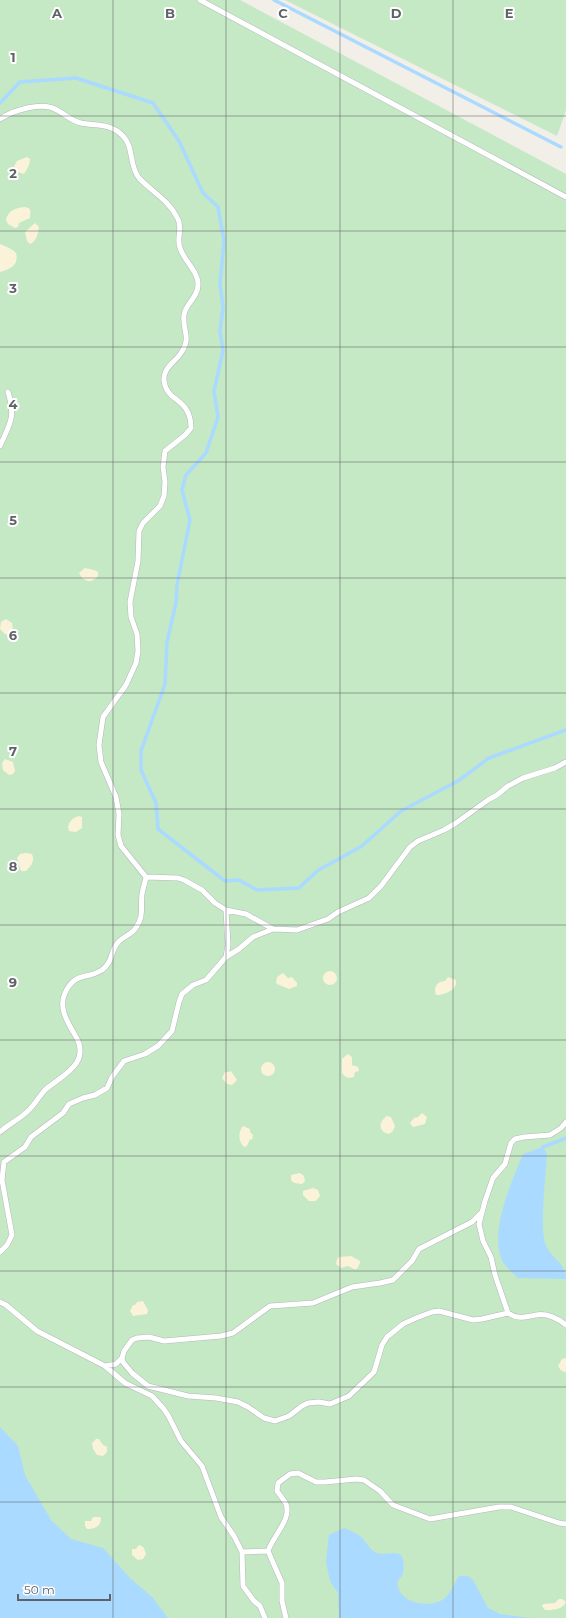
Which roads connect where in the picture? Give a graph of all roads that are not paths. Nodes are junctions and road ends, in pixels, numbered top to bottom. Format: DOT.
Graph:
graph roads {
  1 [pos="200,0"];
  2 [pos="0,119"];
  3 [pos="566,197"];
  4 [pos="8,392"];
  5 [pos="0,446"];
  6 [pos="566,762"];
  7 [pos="146,877"];
  8 [pos="226,910"];
  9 [pos="273,929"];
  10 [pos="226,957"];
  11 [pos="566,1122"];
  12 [pos="0,1132"];
  13 [pos="482,1212"];
  14 [pos="0,1252"];
  15 [pos="0,1302"];
  16 [pos="508,1313"];
  17 [pos="566,1325"];
  18 [pos="122,1358"];
  19 [pos="105,1366"];
  20 [pos="566,1524"];
  21 [pos="268,1551"];
  22 [pos="242,1552"];
  23 [pos="265,1618"];
  24 [pos="286,1618"];
  1 -- 3 [label="lane"];
  2 -- 7 [label="lane"];
  4 -- 5 [label="lane"];
  6 -- 9 [label="lane"];
  7 -- 8 [label="lane"];
  7 -- 12 [label="lane"];
  8 -- 9 [label="lane"];
  8 -- 10 [label="lane"];
  9 -- 10 [label="lane"];
  10 -- 14 [label="lane"];
  11 -- 13 [label="lane"];
  13 -- 16 [label="lane"];
  13 -- 18 [label="lane"];
  15 -- 19 [label="lane"];
  16 -- 17 [label="lane"];
  16 -- 18 [label="lane"];
  18 -- 19 [label="lane"];
  19 -- 22 [label="lane"];
  20 -- 21 [label="lane"];
  21 -- 22 [label="lane"];
  21 -- 24 [label="lane"];
  22 -- 23 [label="lane"];
}
